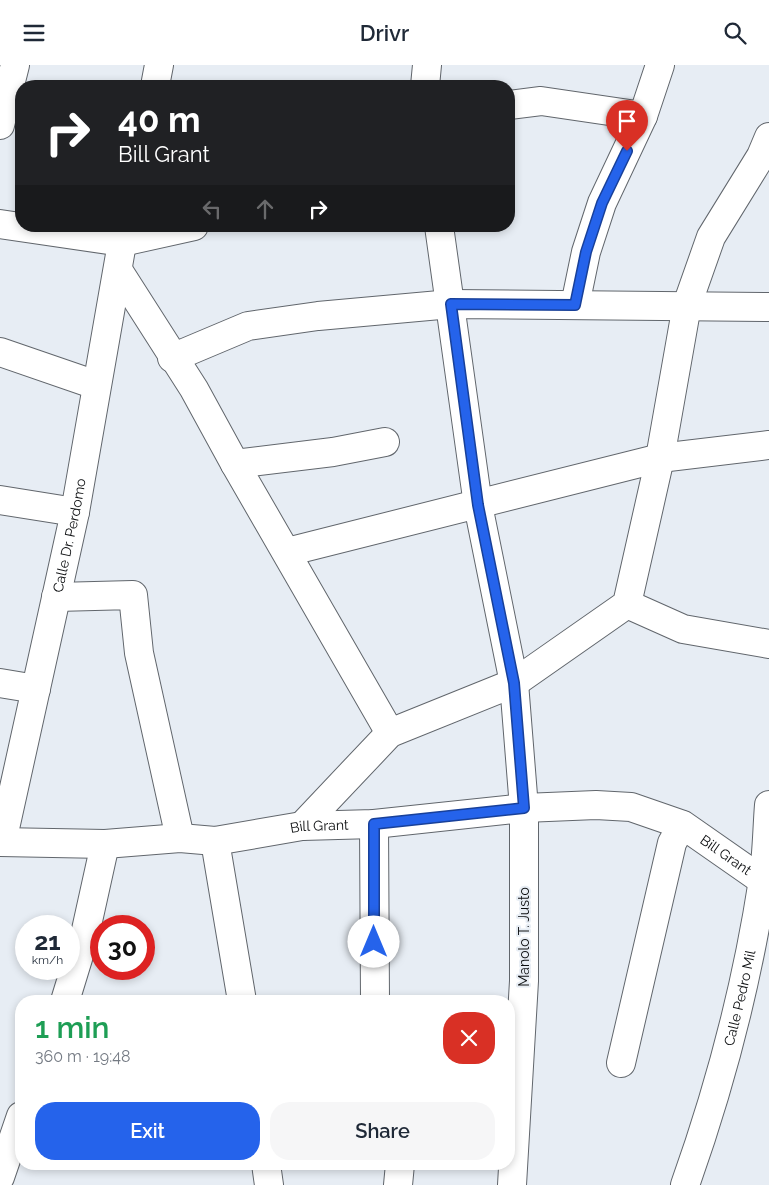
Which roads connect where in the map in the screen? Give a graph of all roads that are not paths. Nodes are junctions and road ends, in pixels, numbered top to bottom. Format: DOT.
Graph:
graph roads {
  1 [pos="15,65"];
  2 [pos="159,65"];
  3 [pos="427,65"];
  4 [pos="660,65"];
  5 [pos="156,80"];
  6 [pos="426,80"];
  7 [pos="515,104"];
  8 [pos="643,117"];
  9 [pos="0,125"];
  10 [pos="766,150"];
  11 [pos="0,224"];
  12 [pos="15,225"];
  13 [pos="98,232"];
  14 [pos="141,232"];
  15 [pos="440,232"];
  16 [pos="123,234"];
  17 [pos="118,270"];
  18 [pos="451,304"];
  19 [pos="575,305"];
  20 [pos="687,305"];
  21 [pos="769,307"];
  22 [pos="0,352"];
  23 [pos="172,358"];
  24 [pos="96,385"];
  25 [pos="385,442"];
  26 [pos="769,445"];
  27 [pos="660,458"];
  28 [pos="235,464"];
  29 [pos="0,500"];
  30 [pos="478,505"];
  31 [pos="75,512"];
  32 [pos="287,551"];
  33 [pos="56,597"];
  34 [pos="627,604"];
  35 [pos="769,644"];
  36 [pos="0,683"];
  37 [pos="514,683"];
  38 [pos="36,689"];
  39 [pos="390,733"];
  40 [pos="769,805"];
  41 [pos="524,808"];
  42 [pos="374,824"];
  43 [pos="682,825"];
  44 [pos="302,826"];
  45 [pos="180,838"];
  46 [pos="215,841"];
  47 [pos="1,842"];
  48 [pos="105,844"];
  49 [pos="766,882"];
  50 [pos="67,995"];
  51 [pos="241,995"];
  52 [pos="375,995"];
  53 [pos="515,1047"];
  54 [pos="621,1063"];
  55 [pos="15,1133"];
  56 [pos="267,1170"];
  57 [pos="399,1170"];
  58 [pos="512,1170"];
  59 [pos="0,1177"];
  60 [pos="269,1185"];
  61 [pos="398,1185"];
  62 [pos="512,1185"];
  63 [pos="685,1185"];
  1 -- 9 [label="street"];
  2 -- 5 [label="street"];
  3 -- 6 [label="street"];
  4 -- 8 [label="street"];
  7 -- 8 [label="street"];
  8 -- 19 [label="street"];
  10 -- 20 [label="street"];
  11 -- 12 [label="street"];
  13 -- 16 [label="street"];
  14 -- 16 [label="street"];
  15 -- 18 [label="street, Manolo T. Justo"];
  16 -- 17 [label="street, Calle Dr. Perdomo"];
  17 -- 23 [label="street"];
  17 -- 24 [label="street, Calle Dr. Perdomo"];
  18 -- 19 [label="street"];
  18 -- 23 [label="street"];
  18 -- 30 [label="street, Manolo T. Justo"];
  19 -- 20 [label="street"];
  20 -- 21 [label="street"];
  20 -- 27 [label="street"];
  22 -- 24 [label="street"];
  23 -- 28 [label="street"];
  24 -- 31 [label="street, Calle Dr. Perdomo"];
  25 -- 28 [label="street"];
  26 -- 27 [label="street"];
  27 -- 30 [label="street"];
  27 -- 34 [label="street"];
  28 -- 32 [label="street"];
  29 -- 31 [label="street"];
  30 -- 32 [label="street"];
  30 -- 37 [label="street, Manolo T. Justo"];
  31 -- 33 [label="street, Calle Dr. Perdomo"];
  32 -- 39 [label="street"];
  33 -- 38 [label="street, Calle Dr. Perdomo"];
  33 -- 45 [label="street"];
  34 -- 35 [label="street"];
  34 -- 37 [label="street"];
  36 -- 38 [label="street"];
  37 -- 39 [label="street"];
  37 -- 41 [label="street, Manolo T. Justo"];
  38 -- 47 [label="street, Calle Dr. Perdomo"];
  39 -- 44 [label="street"];
  40 -- 49 [label="street, Calle Pedro Mil"];
  41 -- 42 [label="street, Bill Grant"];
  41 -- 43 [label="street, Bill Grant"];
  41 -- 53 [label="street, Manolo T. Justo"];
  42 -- 44 [label="street, Bill Grant"];
  42 -- 52 [label="street"];
  43 -- 49 [label="street, Bill Grant"];
  43 -- 54 [label="street"];
  44 -- 46 [label="street, Bill Grant"];
  45 -- 46 [label="street, Bill Grant"];
  45 -- 48 [label="street, Bill Grant"];
  46 -- 51 [label="street"];
  47 -- 48 [label="street, Bill Grant"];
  48 -- 50 [label="street"];
  49 -- 63 [label="street, Calle Pedro Mil"];
  55 -- 59 [label="street"];
  56 -- 60 [label="street"];
  57 -- 61 [label="street"];
  58 -- 62 [label="street, Manolo T. Justo"];
}
